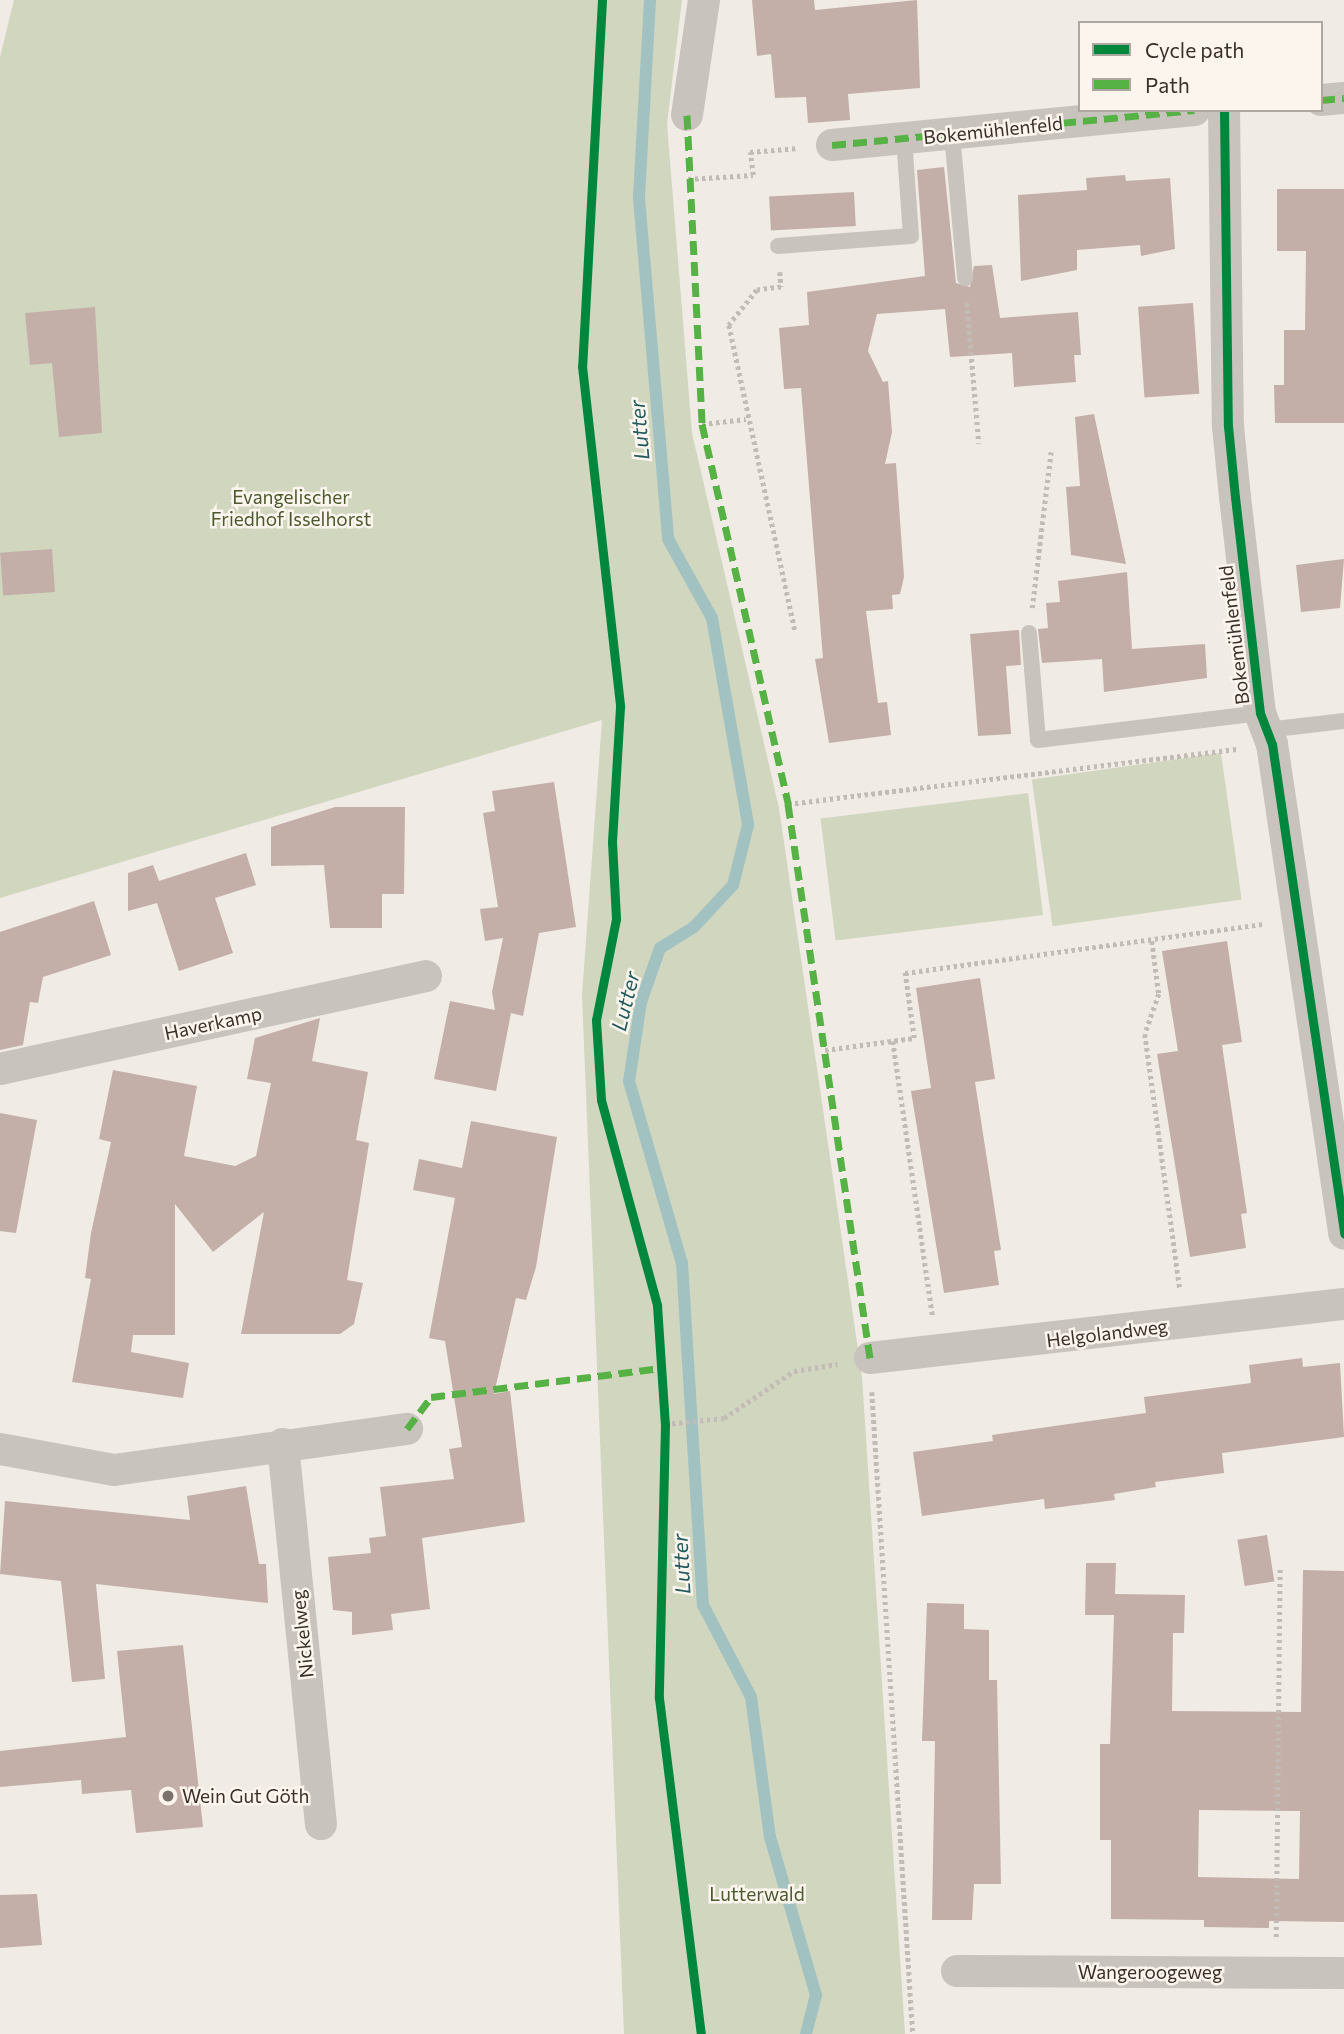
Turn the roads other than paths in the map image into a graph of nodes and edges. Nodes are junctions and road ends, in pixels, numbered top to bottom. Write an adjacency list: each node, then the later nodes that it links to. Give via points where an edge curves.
1 (704, 0): 6 (street)
2 (1344, 98): 3 (street)
3 (1323, 100)
4 (1174, 112): 7 (street, Bokemühlenfeld)
5 (1224, 112): 14 (street, Bokemühlenfeld, via 1228,426)
6 (687, 115)
7 (952, 134): 8 (street, Bokemühlenfeld); 11 (lane)
8 (904, 139): 9 (street, Bokemühlenfeld); 10 (lane, via 911,236)
9 (832, 145)
10 (778, 246)
11 (965, 278)
12 (1029, 633): 14 (lane, via 1038,740)
13 (1344, 721): 14 (lane)
14 (1267, 729): 17 (street, Bokemühlenfeld)
15 (426, 976): 16 (street, Haverkamp)
16 (0, 1069)
17 (1344, 1234)
18 (1344, 1304): 19 (street, Helgolandweg)
19 (870, 1358)
20 (407, 1429): 21 (street)
21 (283, 1444): 22 (street, via 114,1470); 23 (street, Nickelweg)
22 (0, 1448)
23 (321, 1824)
24 (957, 1971): 25 (street, Wangeroogeweg)
25 (1344, 1973)

